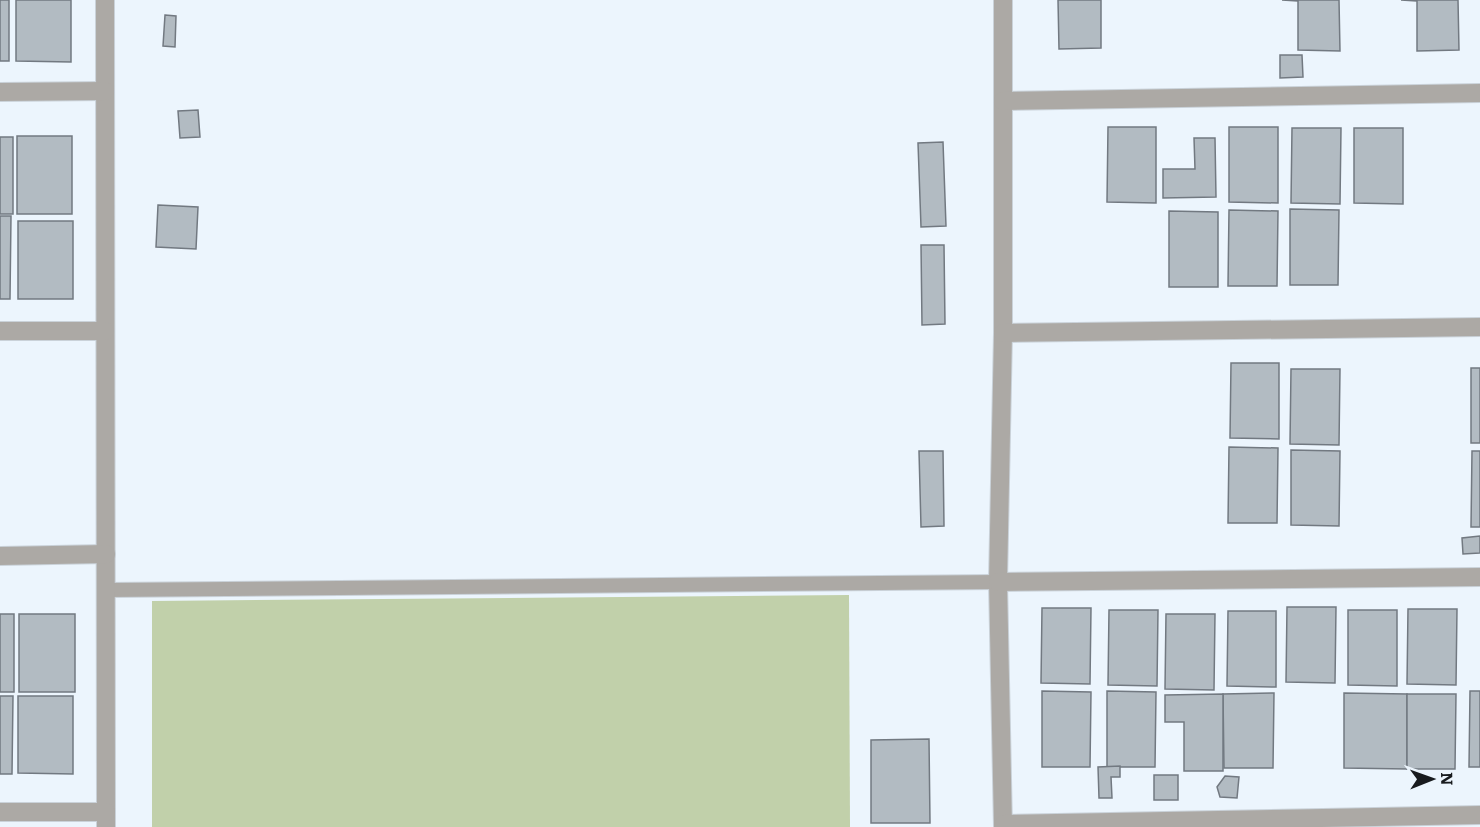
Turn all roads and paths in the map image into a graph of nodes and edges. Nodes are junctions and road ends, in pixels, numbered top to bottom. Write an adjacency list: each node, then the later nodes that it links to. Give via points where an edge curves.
1 (105, 0): 3 (street)
2 (1003, 0): 6 (street)
3 (105, 91): 4 (street); 9 (street)
4 (0, 92)
5 (1480, 93): 6 (street)
6 (1003, 101): 10 (street)
7 (1480, 327): 10 (street)
8 (0, 331): 9 (street)
9 (105, 331): 11 (street)
10 (1003, 333): 14 (street)
11 (106, 554): 12 (street); 15 (street)
12 (0, 556)
13 (1480, 577): 14 (street)
14 (998, 582): 15 (lane); 19 (street)
15 (106, 590): 18 (street)
16 (0, 812): 18 (street)
17 (1480, 816): 19 (street)
18 (106, 819)
19 (1004, 825)

